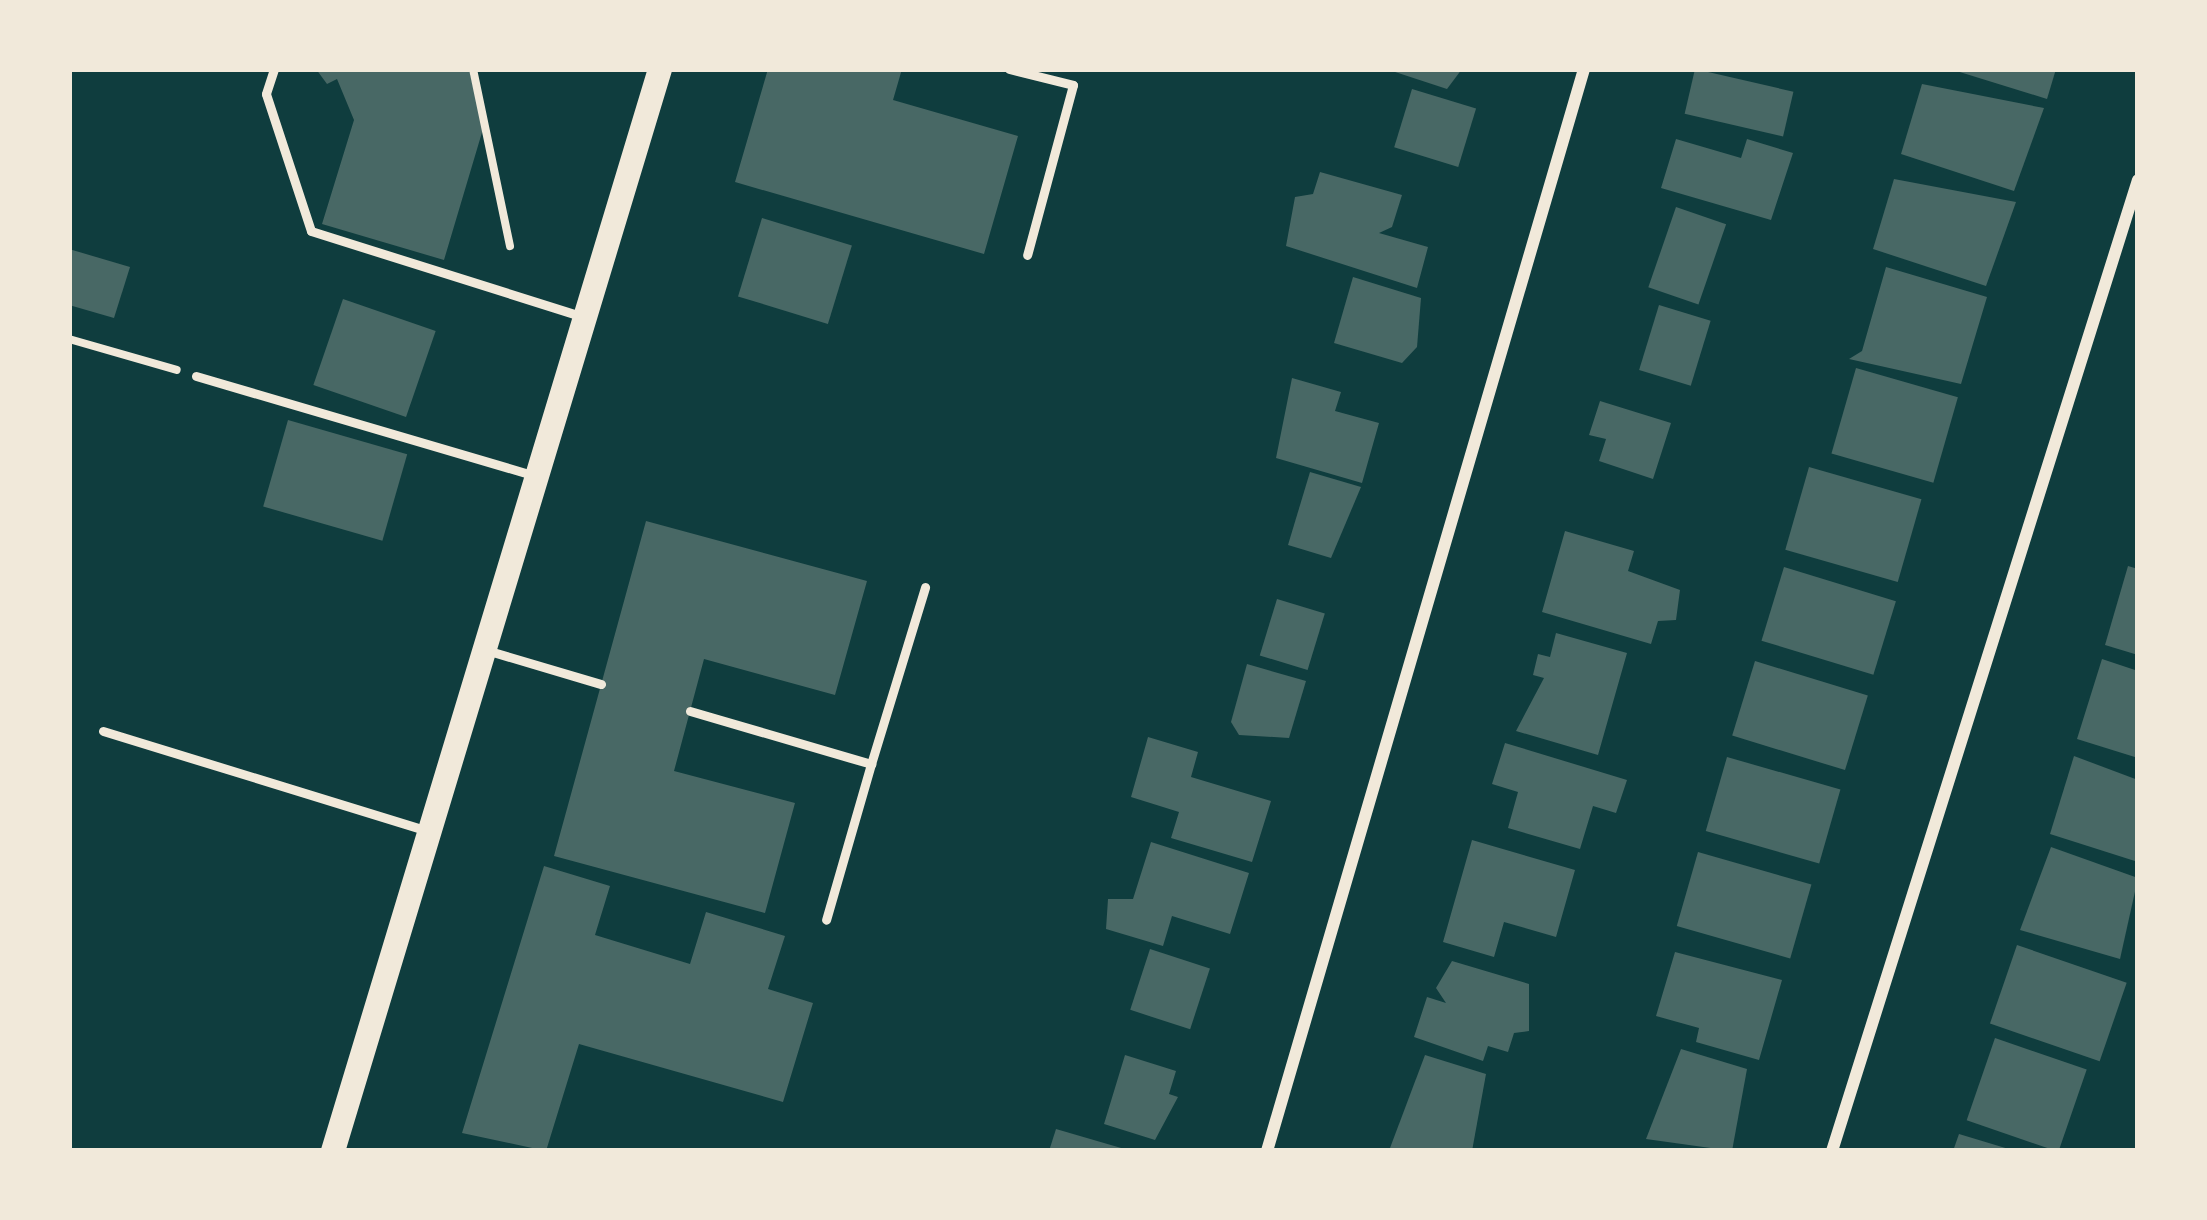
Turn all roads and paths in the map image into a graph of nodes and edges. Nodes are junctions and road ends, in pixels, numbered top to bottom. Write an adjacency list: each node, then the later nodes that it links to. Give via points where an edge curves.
1 (274, 69): 11 (lane, via 266,94 311,231)
2 (473, 69): 9 (path)
3 (660, 69): 11 (main road)
4 (1009, 69): 7 (lane)
5 (1077, 69): 7 (lane)
6 (1584, 69): 24 (street)
7 (1072, 86): 10 (lane)
8 (2138, 180): 25 (street)
9 (510, 246)
10 (1027, 255)
11 (586, 318): 14 (main road)
12 (69, 339): 13 (path)
13 (196, 376): 14 (lane)
14 (538, 477): 16 (main road)
15 (926, 587): 20 (lane)
16 (486, 650): 17 (lane); 21 (main road)
17 (601, 684)
18 (690, 711): 20 (lane)
19 (103, 731): 21 (lane)
20 (872, 764): 22 (lane)
21 (430, 831): 23 (main road)
22 (826, 920)
23 (333, 1151)
24 (1267, 1151)
25 (1832, 1151)

